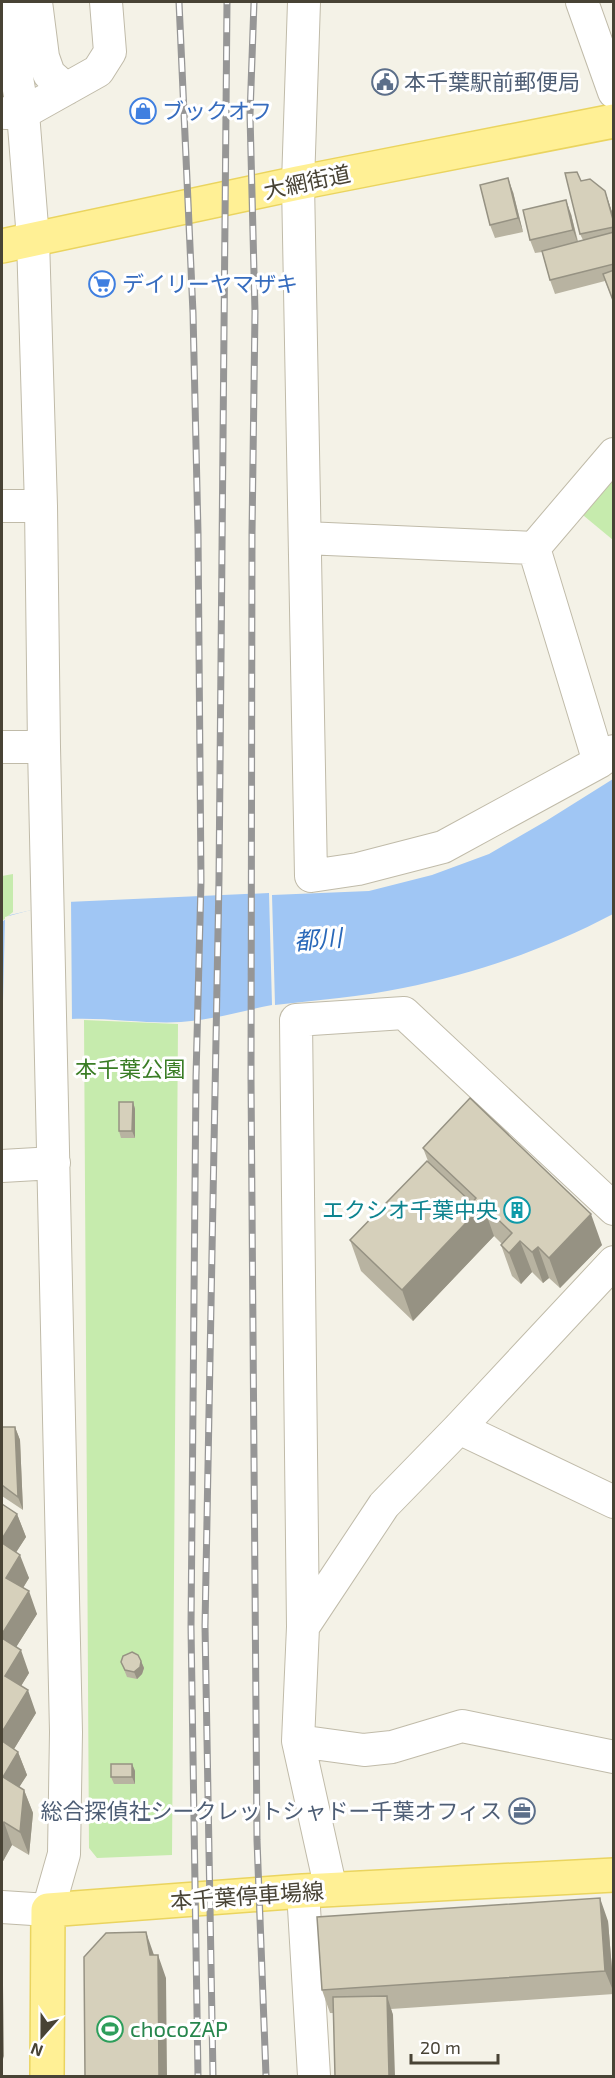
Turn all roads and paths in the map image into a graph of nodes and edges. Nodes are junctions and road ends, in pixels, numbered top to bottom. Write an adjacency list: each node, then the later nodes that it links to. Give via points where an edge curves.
1 (4, 2): 8 (street)
2 (36, 2): 6 (street, via 46,66)
3 (106, 2): 6 (street, via 110,52 98,70)
4 (304, 2): 10 (street)
5 (582, 2): 7 (street)
6 (66, 89): 8 (street)
7 (614, 92)
8 (12, 113): 11 (street)
9 (614, 120): 10 (main road, 大網街道)
10 (298, 183): 11 (main road, 大網街道); 16 (street)
11 (33, 239): 12 (main road, 大網街道); 15 (street)
12 (2, 246)
13 (614, 454): 17 (street)
14 (2, 506): 15 (street)
15 (41, 506): 19 (street)
16 (305, 538): 17 (street); 20 (street, via 311,876 443,847)
17 (534, 548): 20 (street)
18 (2, 747): 19 (street)
19 (44, 747): 21 (street)
20 (607, 756)
21 (54, 1164): 22 (street); 33 (street, via 66,1732 64,1854)
22 (2, 1166)
23 (614, 1209): 27 (street, via 404,1012 296,1020)
24 (614, 1262): 25 (street)
25 (459, 1428): 26 (street); 27 (street, via 384,1505)
26 (614, 1502)
27 (303, 1627): 28 (street)
28 (298, 1741): 29 (street, via 364,1750 392,1747 462,1726); 31 (street)
29 (614, 1757)
30 (611, 1869): 31 (main road, 本千葉停車場線)
31 (317, 1890): 33 (main road, 本千葉停車場線); 35 (street)
32 (2, 1907): 33 (street)
33 (48, 1910): 34 (main road)
34 (47, 2076)
35 (314, 2076)

